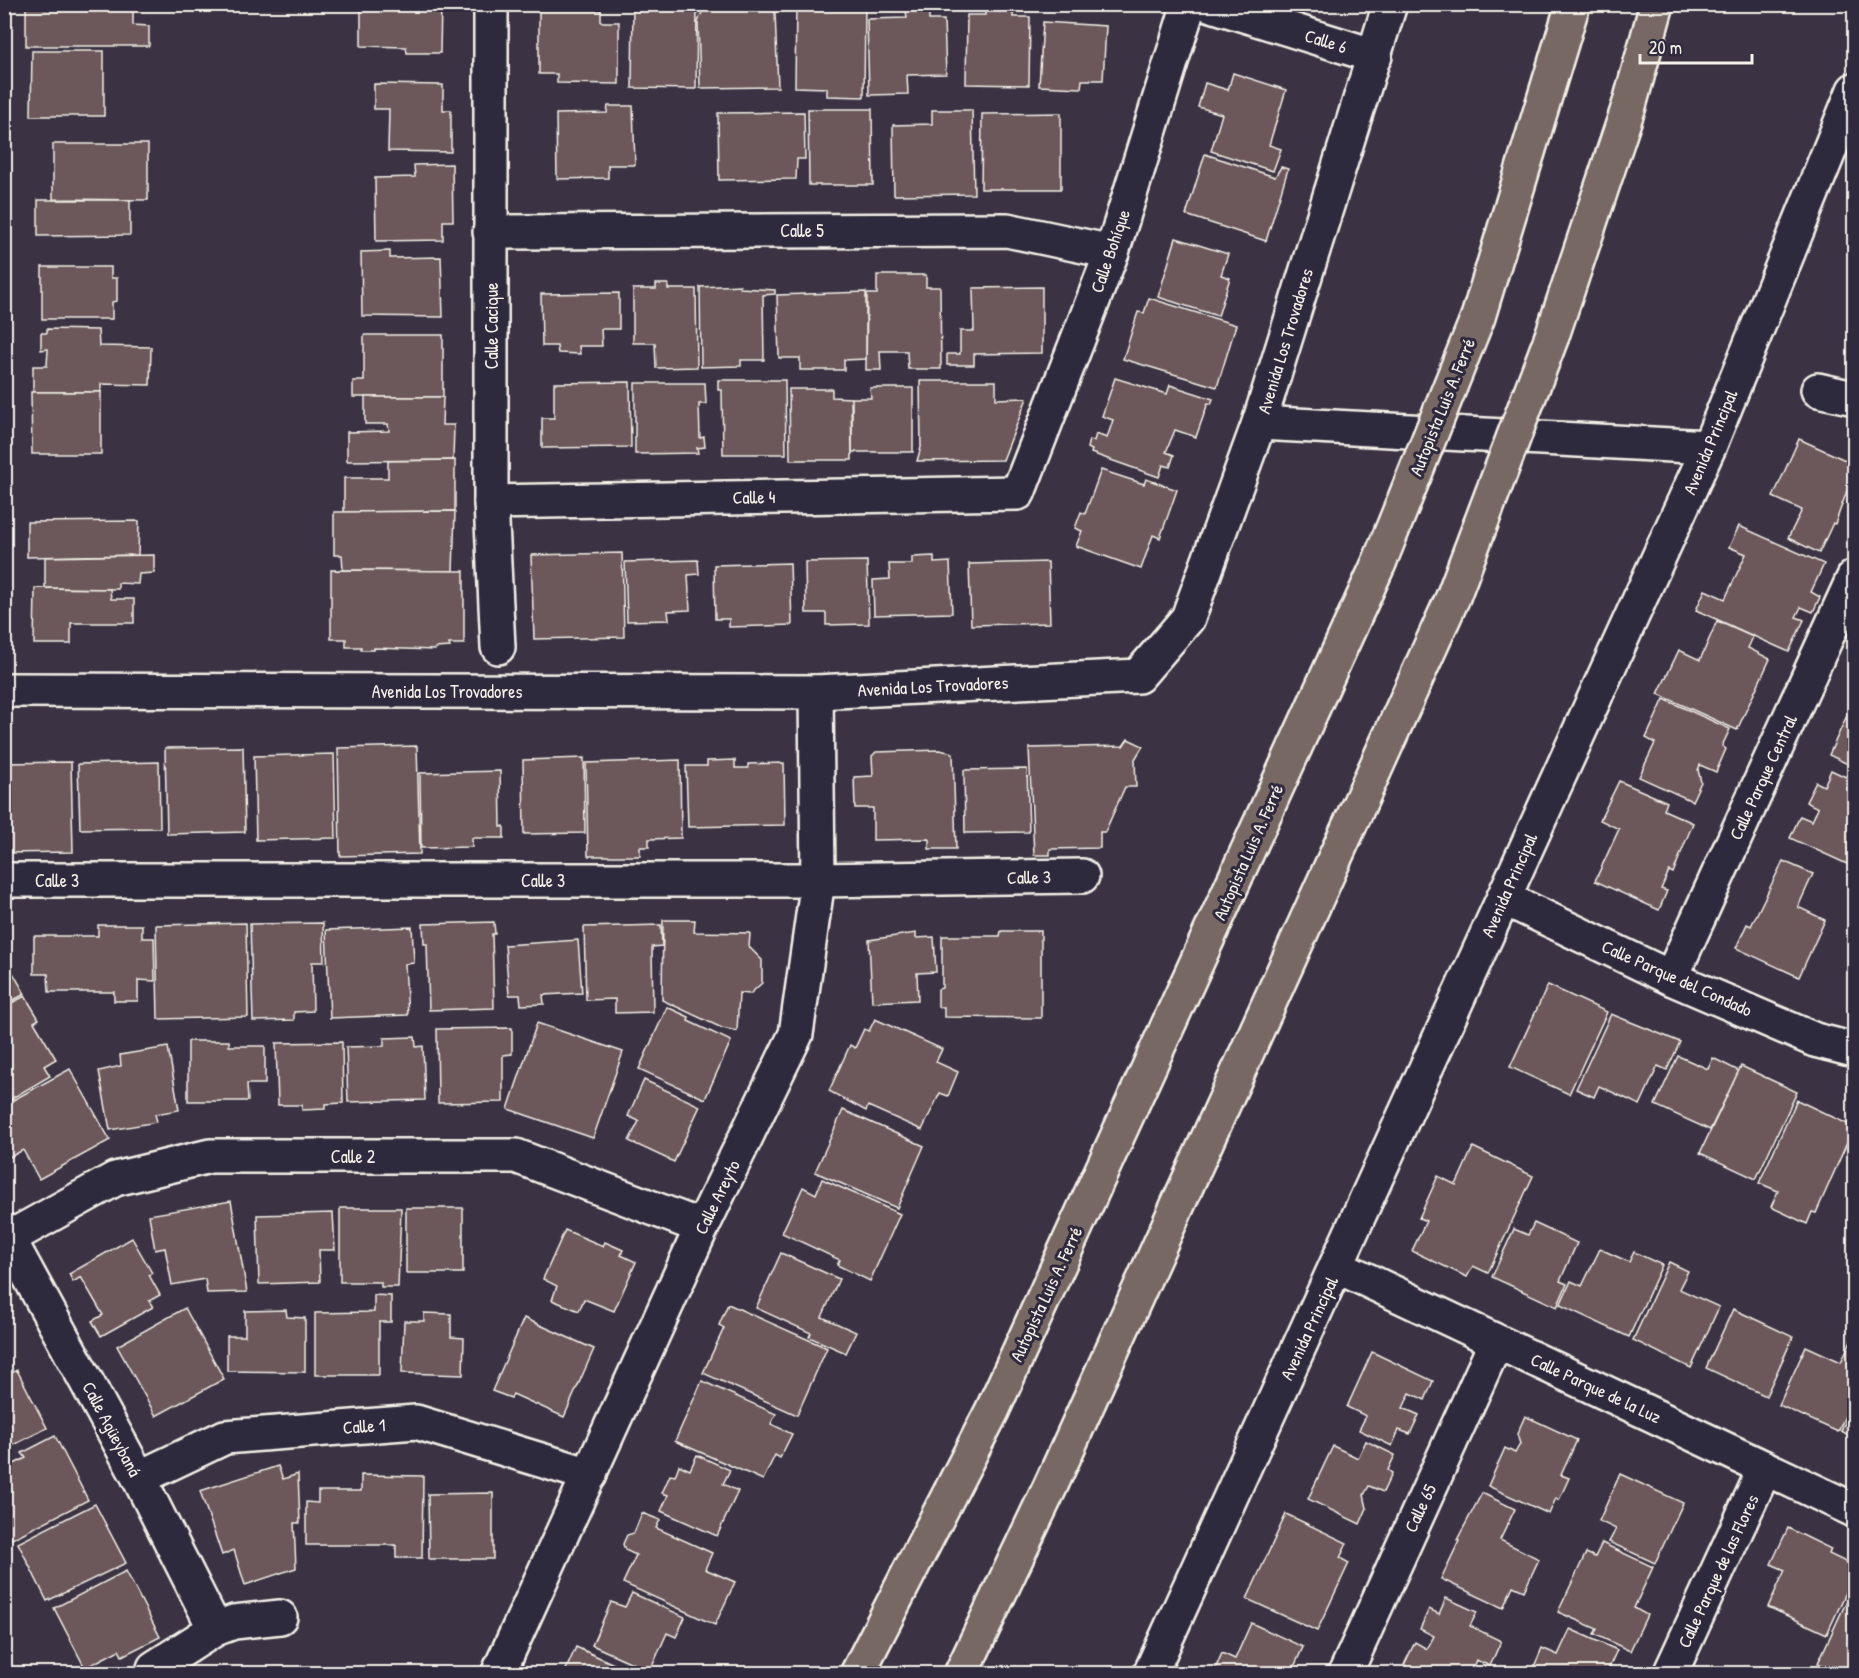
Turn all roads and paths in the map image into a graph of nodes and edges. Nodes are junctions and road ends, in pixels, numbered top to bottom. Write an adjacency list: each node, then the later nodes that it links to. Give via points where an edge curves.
1 (490, 4): 9 (street, Calle Cacique)
2 (1189, 4): 10 (street, Calle Bohíque)
3 (1209, 4): 7 (street, Calle 6)
4 (1390, 4): 7 (street, Avenida Los Trovadores)
5 (1573, 4): 39 (highway, Autopista Luis A. Ferré, bridge, via 1478,316 1379,563 992,1411)
6 (1657, 4): 40 (highway, bridge, via 1629,106 1552,336 1453,597 1051,1485)
7 (1375, 56): 13 (street, Avenida Los Trovadores)
8 (1854, 90): 14 (street, Avenida Principal)
9 (490, 232): 10 (street, Calle 5, via 1007,230); 16 (street, Calle Cacique)
10 (1112, 252): 15 (street, Calle Bohíque)
11 (1818, 390): 12 (street)
12 (1854, 398)
13 (1259, 423): 14 (street); 20 (street, Avenida Los Trovadores, via 1188,618 1138,676)
14 (1709, 447): 24 (street, Avenida Principal)
15 (1018, 493): 16 (street, Calle 4)
16 (491, 502): 18 (street, Calle Cacique)
17 (1854, 577): 25 (street, Calle Parque Central)
18 (498, 647)
19 (4, 690): 20 (street, Avenida Los Trovadores)
20 (816, 692): 23 (street, Calle Areyto)
21 (1082, 876): 23 (street, Calle 3)
22 (4, 880): 23 (street, Calle 3)
23 (818, 880): 27 (street, Calle Areyto, via 796,1034)
24 (1504, 897): 25 (street, Calle Parque del Condado); 29 (street, Avenida Principal)
25 (1671, 978): 26 (street, Calle Parque del Condado, via 1815,1040)
26 (1854, 1050)
27 (702, 1227): 28 (street, Calle 2, via 516,1156 210,1156 115,1179); 32 (street, Calle Areyto)
28 (7, 1234): 33 (street, Calle Agüeybaná)
29 (1337, 1266): 30 (street, Calle Parque de la Luz); 41 (street, Avenida Principal)
30 (1496, 1342): 31 (street, Calle Parque de la Luz); 42 (street, Calle 65)
31 (1765, 1468): 34 (street, Calle Parque de la Luz); 43 (street, Calle Parque de las Flores)
32 (590, 1475): 33 (street, Calle 1, via 416,1422 225,1437); 38 (street, Calle Areyto)
33 (139, 1478): 36 (street, Calle Agüeybaná)
34 (1854, 1510)
35 (280, 1617): 36 (street, via 234,1622)
36 (215, 1629): 37 (street)
37 (154, 1668)
38 (498, 1674)
39 (857, 1674)
40 (961, 1674)
41 (1150, 1674)
42 (1345, 1674)
43 (1670, 1674)

